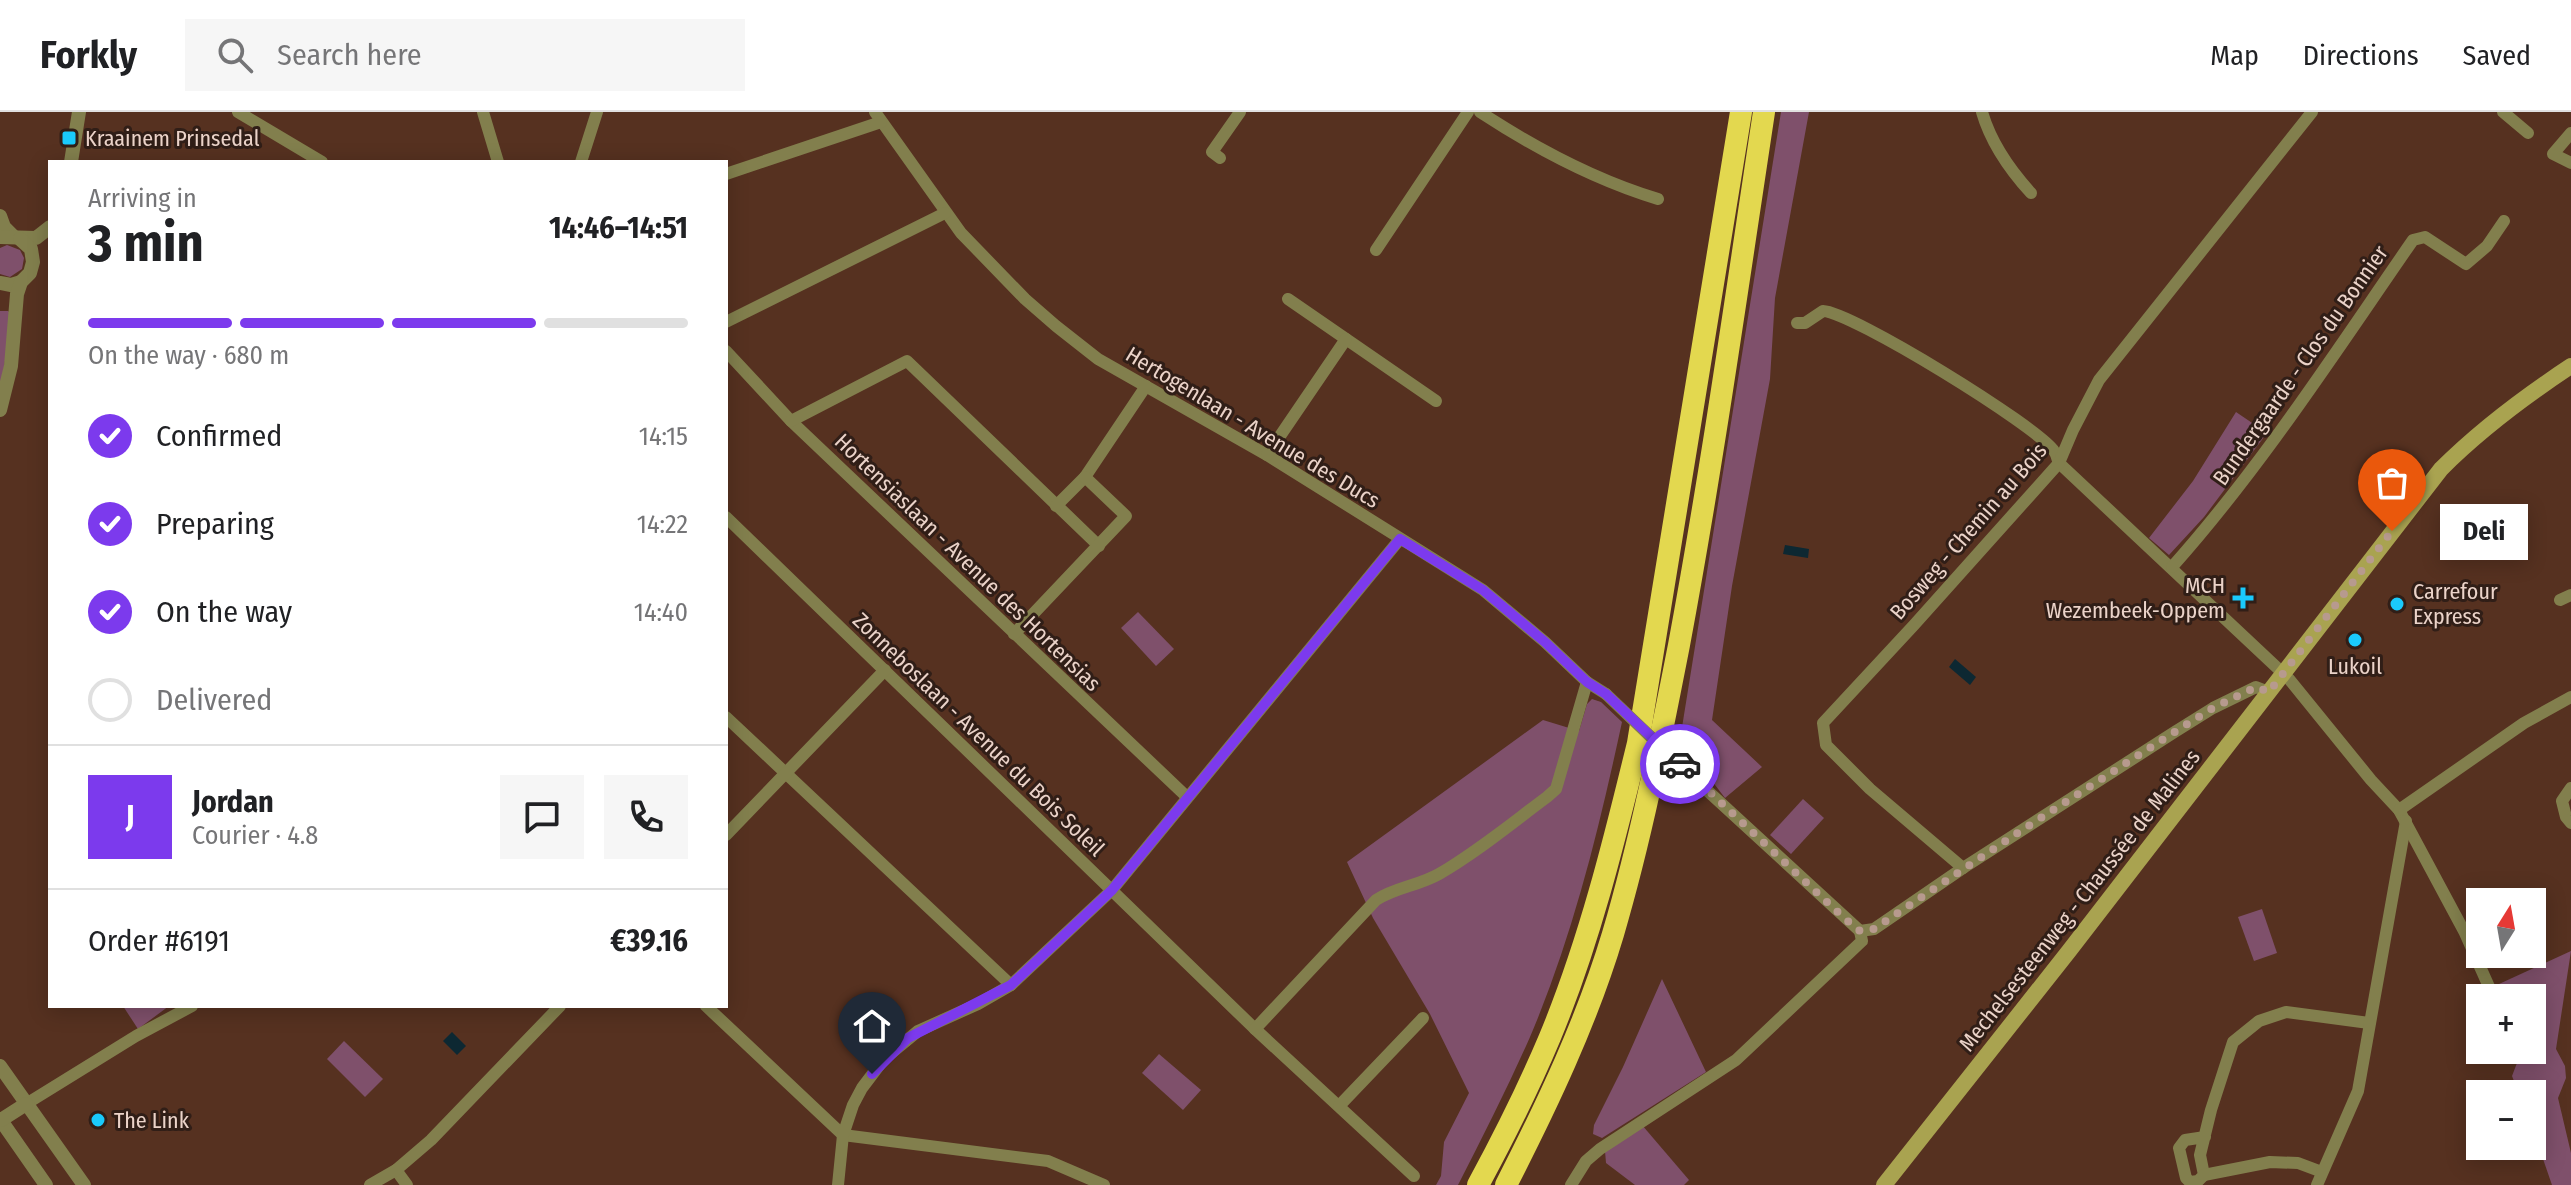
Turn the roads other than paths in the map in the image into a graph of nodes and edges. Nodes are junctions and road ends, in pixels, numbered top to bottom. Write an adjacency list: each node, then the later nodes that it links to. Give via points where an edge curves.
1 (79, 112): 17 (street)
2 (238, 112): 18 (street)
3 (483, 112): 19 (street)
4 (597, 112): 20 (street)
5 (1240, 112): 16 (street, via 1212,152)
6 (1468, 112): 31 (street)
7 (1480, 112): 24 (street, via 1551,154 1621,188)
8 (1741, 112): 93 (highway, via 1638,743 1613,844 1550,1037)
9 (1764, 112): 94 (highway, via 1697,547 1643,825 1612,937 1578,1030)
10 (1982, 112): 23 (street, via 2000,152)
11 (2312, 112): 46 (street, Bosweg - Chemin au Bois, via 2107,370)
12 (2503, 112): 14 (street)
13 (878, 117): 22 (street); 25 (street, Hertogenlaan - Avenue des Ducs)
14 (2528, 133)
15 (2571, 133): 21 (street, via 2553,154)
16 (1220, 158)
17 (71, 160)
18 (319, 160)
19 (497, 160)
20 (582, 160)
21 (2571, 163)
22 (728, 173)
23 (2031, 193)
24 (1658, 199)
25 (945, 213): 36 (street); 41 (street, Hertogenlaan - Avenue des Ducs, via 1056,326 1098,359)
26 (0, 216): 29 (street)
27 (2504, 221): 52 (street, Bundergaarde - Clos du Bonnier, via 2466,264 2425,237 2413,240 2276,436)
28 (48, 229): 29 (street, via 36,238)
29 (11, 237): 32 (street)
30 (48, 237): 32 (street)
31 (1376, 250)
32 (33, 256): 33 (street, via 32,268)
33 (21, 282): 34 (street); 43 (street)
34 (0, 283)
35 (1288, 299): 38 (street)
36 (728, 321)
37 (1797, 323): 46 (street, via 1828,311 1907,350 2013,419 2054,451)
38 (1346, 339): 42 (street); 45 (street)
39 (728, 353): 44 (street, Hortensiaslaan - Avenue des Hortensias)
40 (2571, 366): 55 (main road, Mechelsesteenweg - Chaussée de Malines, via 2510,407 2441,469)
41 (1146, 386): 45 (street, Hertogenlaan - Avenue des Ducs); 47 (street)
42 (1436, 401)
43 (0, 410)
44 (791, 421): 48 (street, via 907,361); 53 (street, Hortensiaslaan - Avenue des Hortensias)
45 (1267, 455): 50 (street, Hertogenlaan - Avenue des Ducs)
46 (2059, 463): 52 (street); 66 (street, Bosweg - Chemin au Bois, via 1823,723 1826,745)
47 (1085, 477): 48 (street); 51 (street, via 1126,516)
48 (1056, 506): 51 (street)
49 (728, 519): 54 (street, Zonneboslaan - Avenue du Bois Soleil)
50 (1400, 539): 56 (street, Hertogenlaan - Avenue des Ducs, via 1483,590); 62 (street)
51 (1099, 546): 53 (street)
52 (2172, 567): 55 (street)
53 (1014, 634): 62 (street, Hortensiaslaan - Avenue des Hortensias)
54 (885, 670): 60 (street); 67 (street, Zonneboslaan - Avenue du Bois Soleil)
55 (2283, 673): 57 (main road, Mechelsesteenweg - Chaussée de Malines); 63 (street)
56 (1587, 682): 68 (street, Hertogenlaan - Avenue des Ducs, bridge); 76 (street, via 1556,789 1443,872 1387,893)
57 (2269, 692): 66 (street, via 2256,687 2213,708); 96 (main road, Mechelsesteenweg - Chaussée de Malines)
58 (2571, 697): 63 (street, via 2524,723)
59 (728, 719): 60 (street)
60 (786, 773): 65 (street); 70 (street)
61 (2571, 788): 64 (street, via 2562,801)
62 (1187, 797): 67 (street)
63 (2403, 815): 69 (street); 75 (street)
64 (2571, 823)
65 (728, 833)
66 (1963, 868): 68 (street, via 1874,929)
67 (1112, 890): 70 (street); 76 (street, Zonneboslaan - Avenue du Bois Soleil)
68 (1860, 931): 95 (street, via 1862,941 1736,1060 1600,1149)
69 (2488, 984)
70 (1011, 985): 81 (street, via 895,1048 862,1088)
71 (188, 1008): 78 (street)
72 (558, 1008): 83 (street)
73 (708, 1008): 81 (street)
74 (1423, 1018): 79 (street)
75 (2369, 1023): 82 (street, via 2286,1012 2259,1021 2233,1042); 84 (street, via 2357,1096)
76 (1255, 1029): 79 (street, Zonneboslaan - Avenue du Bois Soleil)
77 (0, 1066): 78 (street)
78 (26, 1104): 80 (street); 88 (street)
79 (1339, 1106): 86 (street, Zonneboslaan - Avenue du Bois Soleil)
80 (0, 1120): 87 (street)
81 (843, 1135): 91 (street); 92 (street, via 1048,1161)
82 (2205, 1137): 85 (street, via 2200,1155); 85 (street, via 2185,1140 2179,1148 2186,1178 2194,1182)
83 (396, 1170): 89 (street); 90 (street)
84 (2322, 1172): 85 (street, via 2298,1163 2270,1162); 97 (street)
85 (2204, 1175)
86 (1414, 1176)
87 (46, 1185)
88 (84, 1185)
89 (370, 1185)
90 (407, 1185)
91 (838, 1185)
92 (1104, 1185)
93 (1478, 1185)
94 (1506, 1185)
95 (1571, 1185)
96 (1884, 1185)
97 (2317, 1185)

